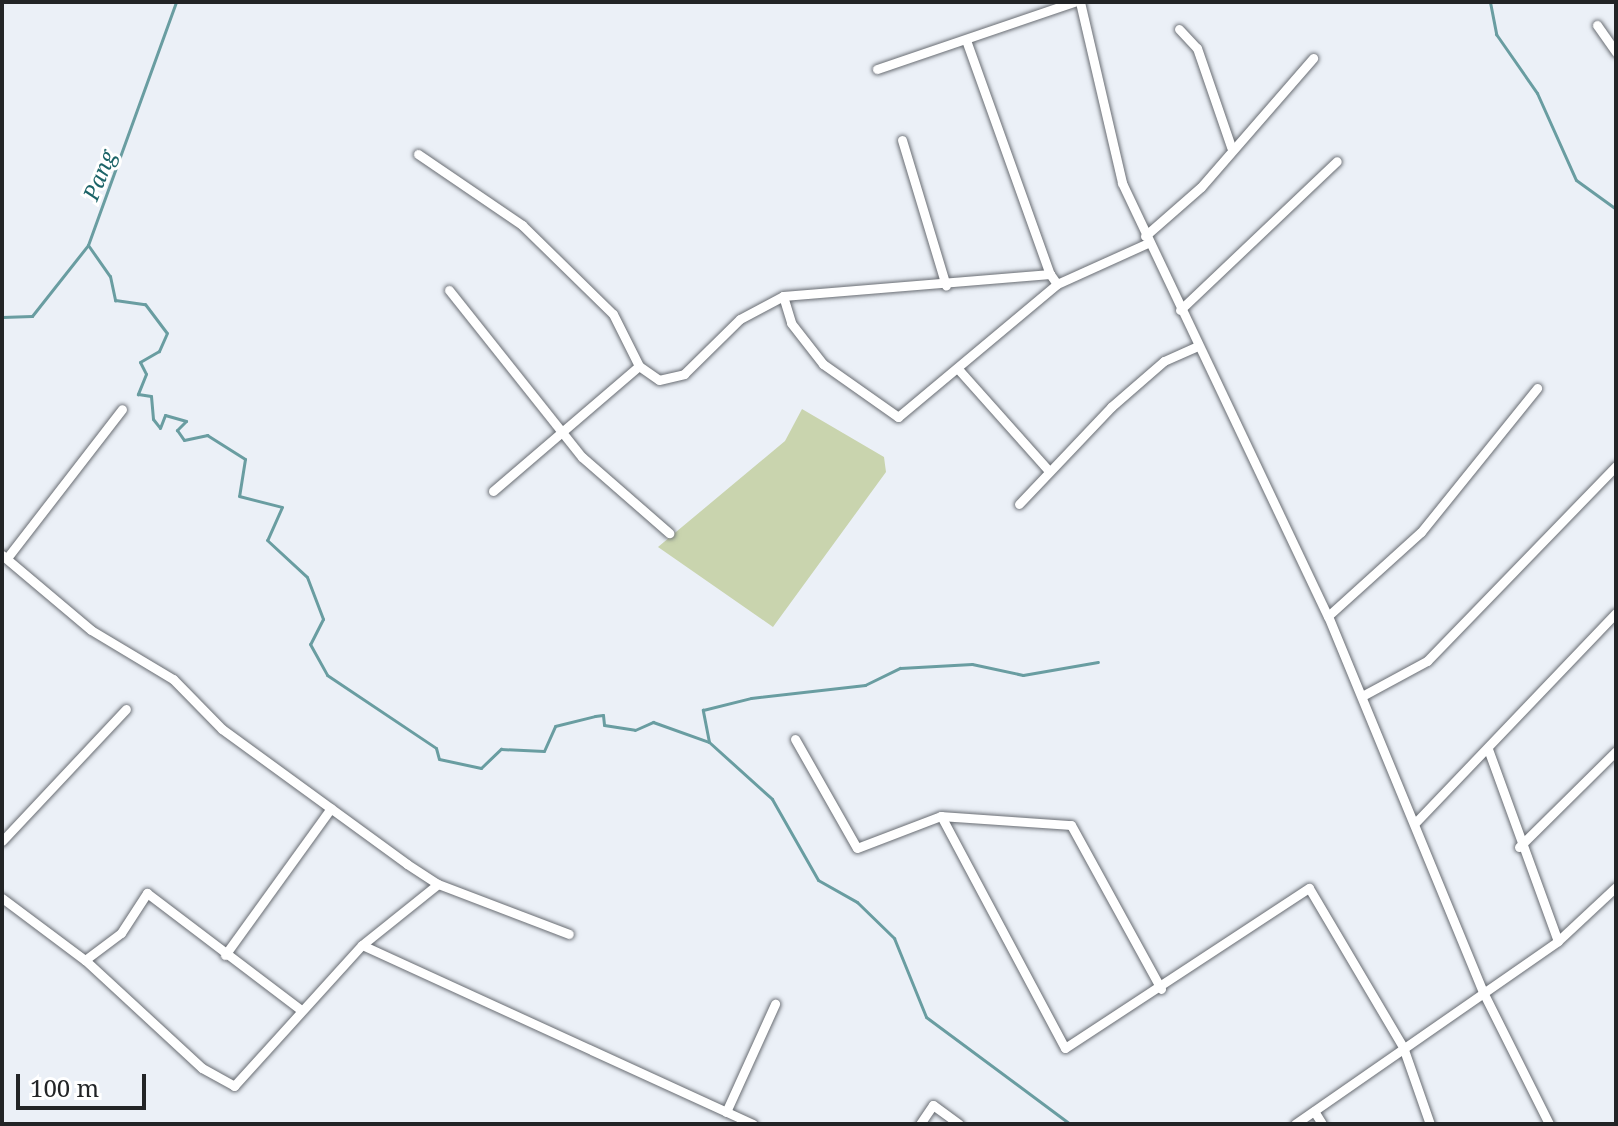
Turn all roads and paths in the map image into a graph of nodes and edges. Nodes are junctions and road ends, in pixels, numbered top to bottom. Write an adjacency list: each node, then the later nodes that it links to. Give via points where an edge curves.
1 (1074, 2): 5 (street)
2 (1080, 2): 13 (street, via 1122,183)
3 (1597, 25): 6 (street)
4 (1179, 29): 10 (street, via 1197,48)
5 (966, 40): 8 (street); 14 (street)
6 (1616, 52)
7 (1313, 58): 10 (street)
8 (877, 69)
9 (902, 140): 16 (street)
10 (1231, 147): 13 (street, via 1201,187)
11 (418, 154): 21 (street, via 468,184 497,215 522,225 613,314)
12 (1337, 161): 19 (street)
13 (1146, 239): 15 (street); 19 (street)
14 (1050, 274): 15 (street); 16 (street)
15 (1057, 284): 22 (street)
16 (946, 286): 18 (street)
17 (449, 290): 25 (street)
18 (783, 296): 21 (street, via 740,319 670,382); 22 (street, via 791,323 823,364 898,417)
19 (1180, 310): 20 (street)
20 (1197, 346): 27 (street, via 1164,361); 33 (street)
21 (639, 366): 25 (street)
22 (959, 370): 27 (street)
23 (1537, 388): 33 (street, via 1403,551)
24 (122, 409): 31 (street)
25 (563, 432): 28 (street); 30 (street)
26 (1616, 466): 34 (street, via 1427,661)
27 (1049, 471): 29 (street)
28 (493, 491)
29 (1019, 504)
30 (669, 533)
31 (4, 556): 39 (street, via 122,653 173,679 222,729)
32 (1616, 613): 37 (street)
33 (1328, 616): 34 (street)
34 (1364, 695): 41 (street)
35 (126, 709): 42 (street)
36 (795, 739): 40 (street, via 857,848)
37 (1488, 749): 41 (street); 43 (street)
38 (1616, 751): 43 (street)
39 (331, 808): 44 (street); 50 (street)
40 (941, 816): 52 (street, via 1071,825); 52 (street, via 1065,1048)
41 (1416, 822): 53 (street)
42 (2, 841)
43 (1519, 847): 48 (street)
44 (438, 884): 47 (street); 49 (street)
45 (1616, 887): 48 (street)
46 (2, 898): 51 (street)
47 (569, 934)
48 (1558, 941): 53 (street)
49 (362, 945): 55 (street); 58 (street)
50 (225, 955): 51 (street, via 147,893 121,933); 55 (street)
51 (85, 960): 55 (street, via 121,1001 234,1086)
52 (1161, 989): 56 (street, via 1309,888)
53 (1483, 992): 56 (street); 65 (street)
54 (775, 1004): 58 (street)
55 (300, 1009)
56 (1403, 1047): 57 (street); 64 (street)
57 (1314, 1111): 62 (street); 63 (street)
58 (726, 1112): 59 (street)
59 (753, 1124)
60 (920, 1124): 61 (street, via 933,1105)
61 (959, 1124)
62 (1295, 1124)
63 (1322, 1124)
64 (1430, 1124)
65 (1549, 1124)

